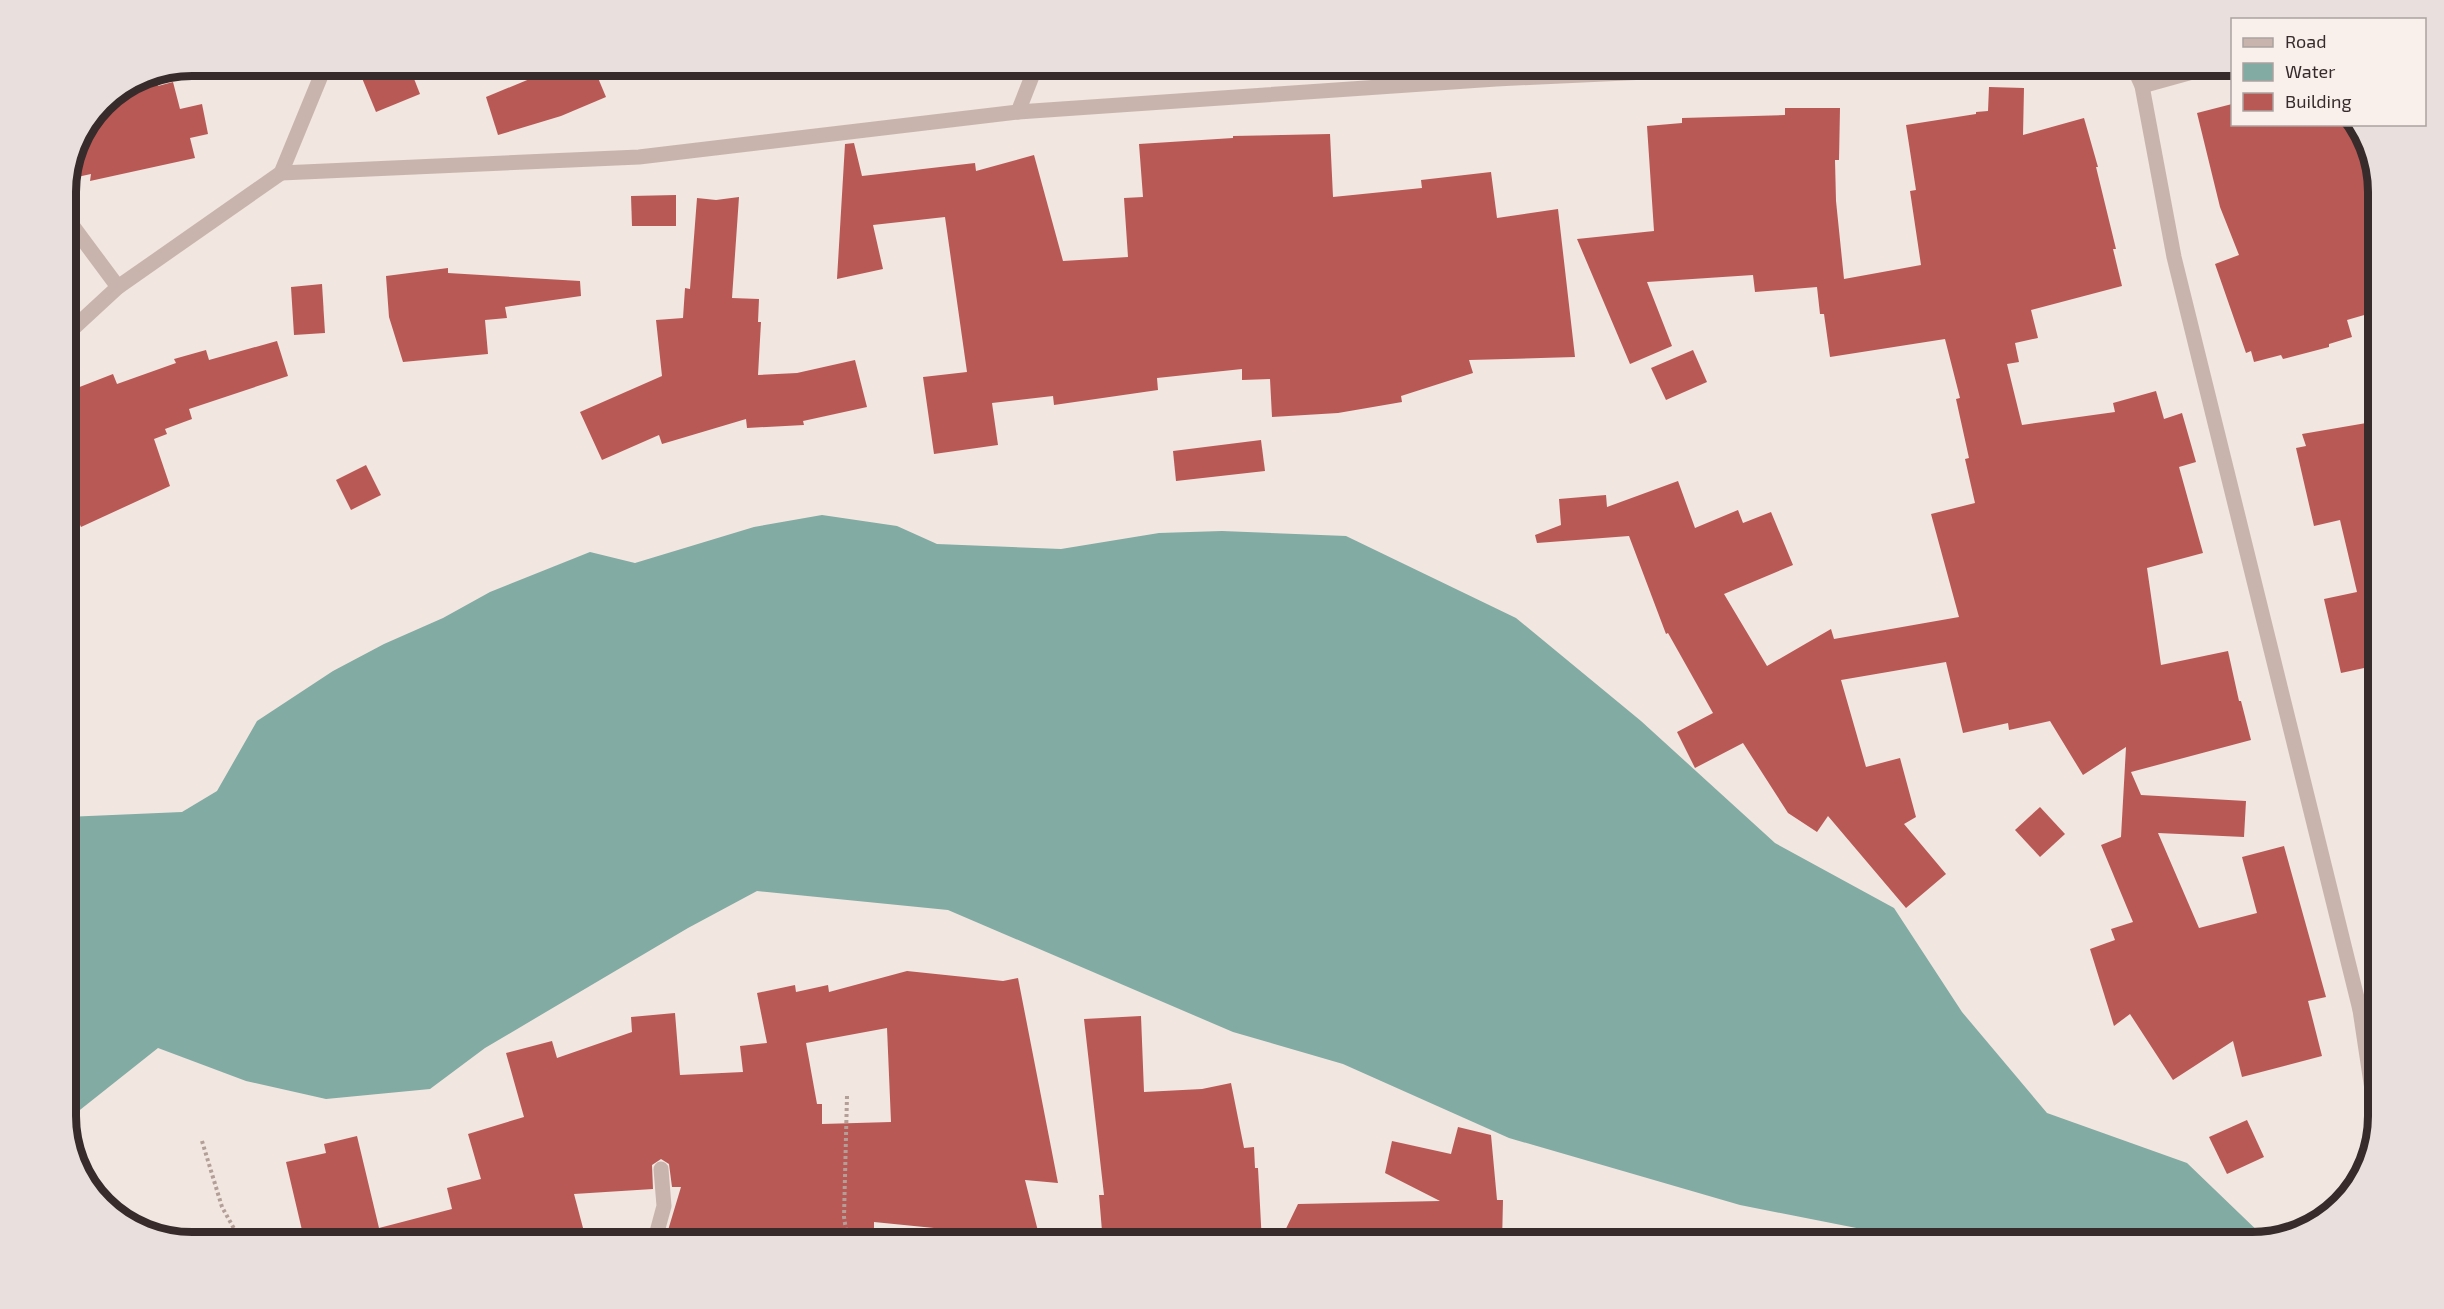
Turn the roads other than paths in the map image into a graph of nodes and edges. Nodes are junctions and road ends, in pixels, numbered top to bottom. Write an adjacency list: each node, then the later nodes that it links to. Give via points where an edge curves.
1 (321, 76): 8 (street)
2 (1032, 76): 7 (street)
3 (1560, 76): 7 (street)
4 (2138, 76): 6 (street)
5 (2178, 76): 6 (street)
6 (2142, 86): 13 (street, via 2174,257)
7 (1018, 112): 8 (street, via 639,157)
8 (282, 173): 10 (street)
9 (77, 233): 10 (street)
10 (118, 287): 11 (street)
11 (77, 325)
12 (2368, 1002): 13 (street)
13 (2360, 1010): 14 (street)
14 (2368, 1063)
15 (661, 1169): 16 (street, via 664,1206)
16 (657, 1232)

